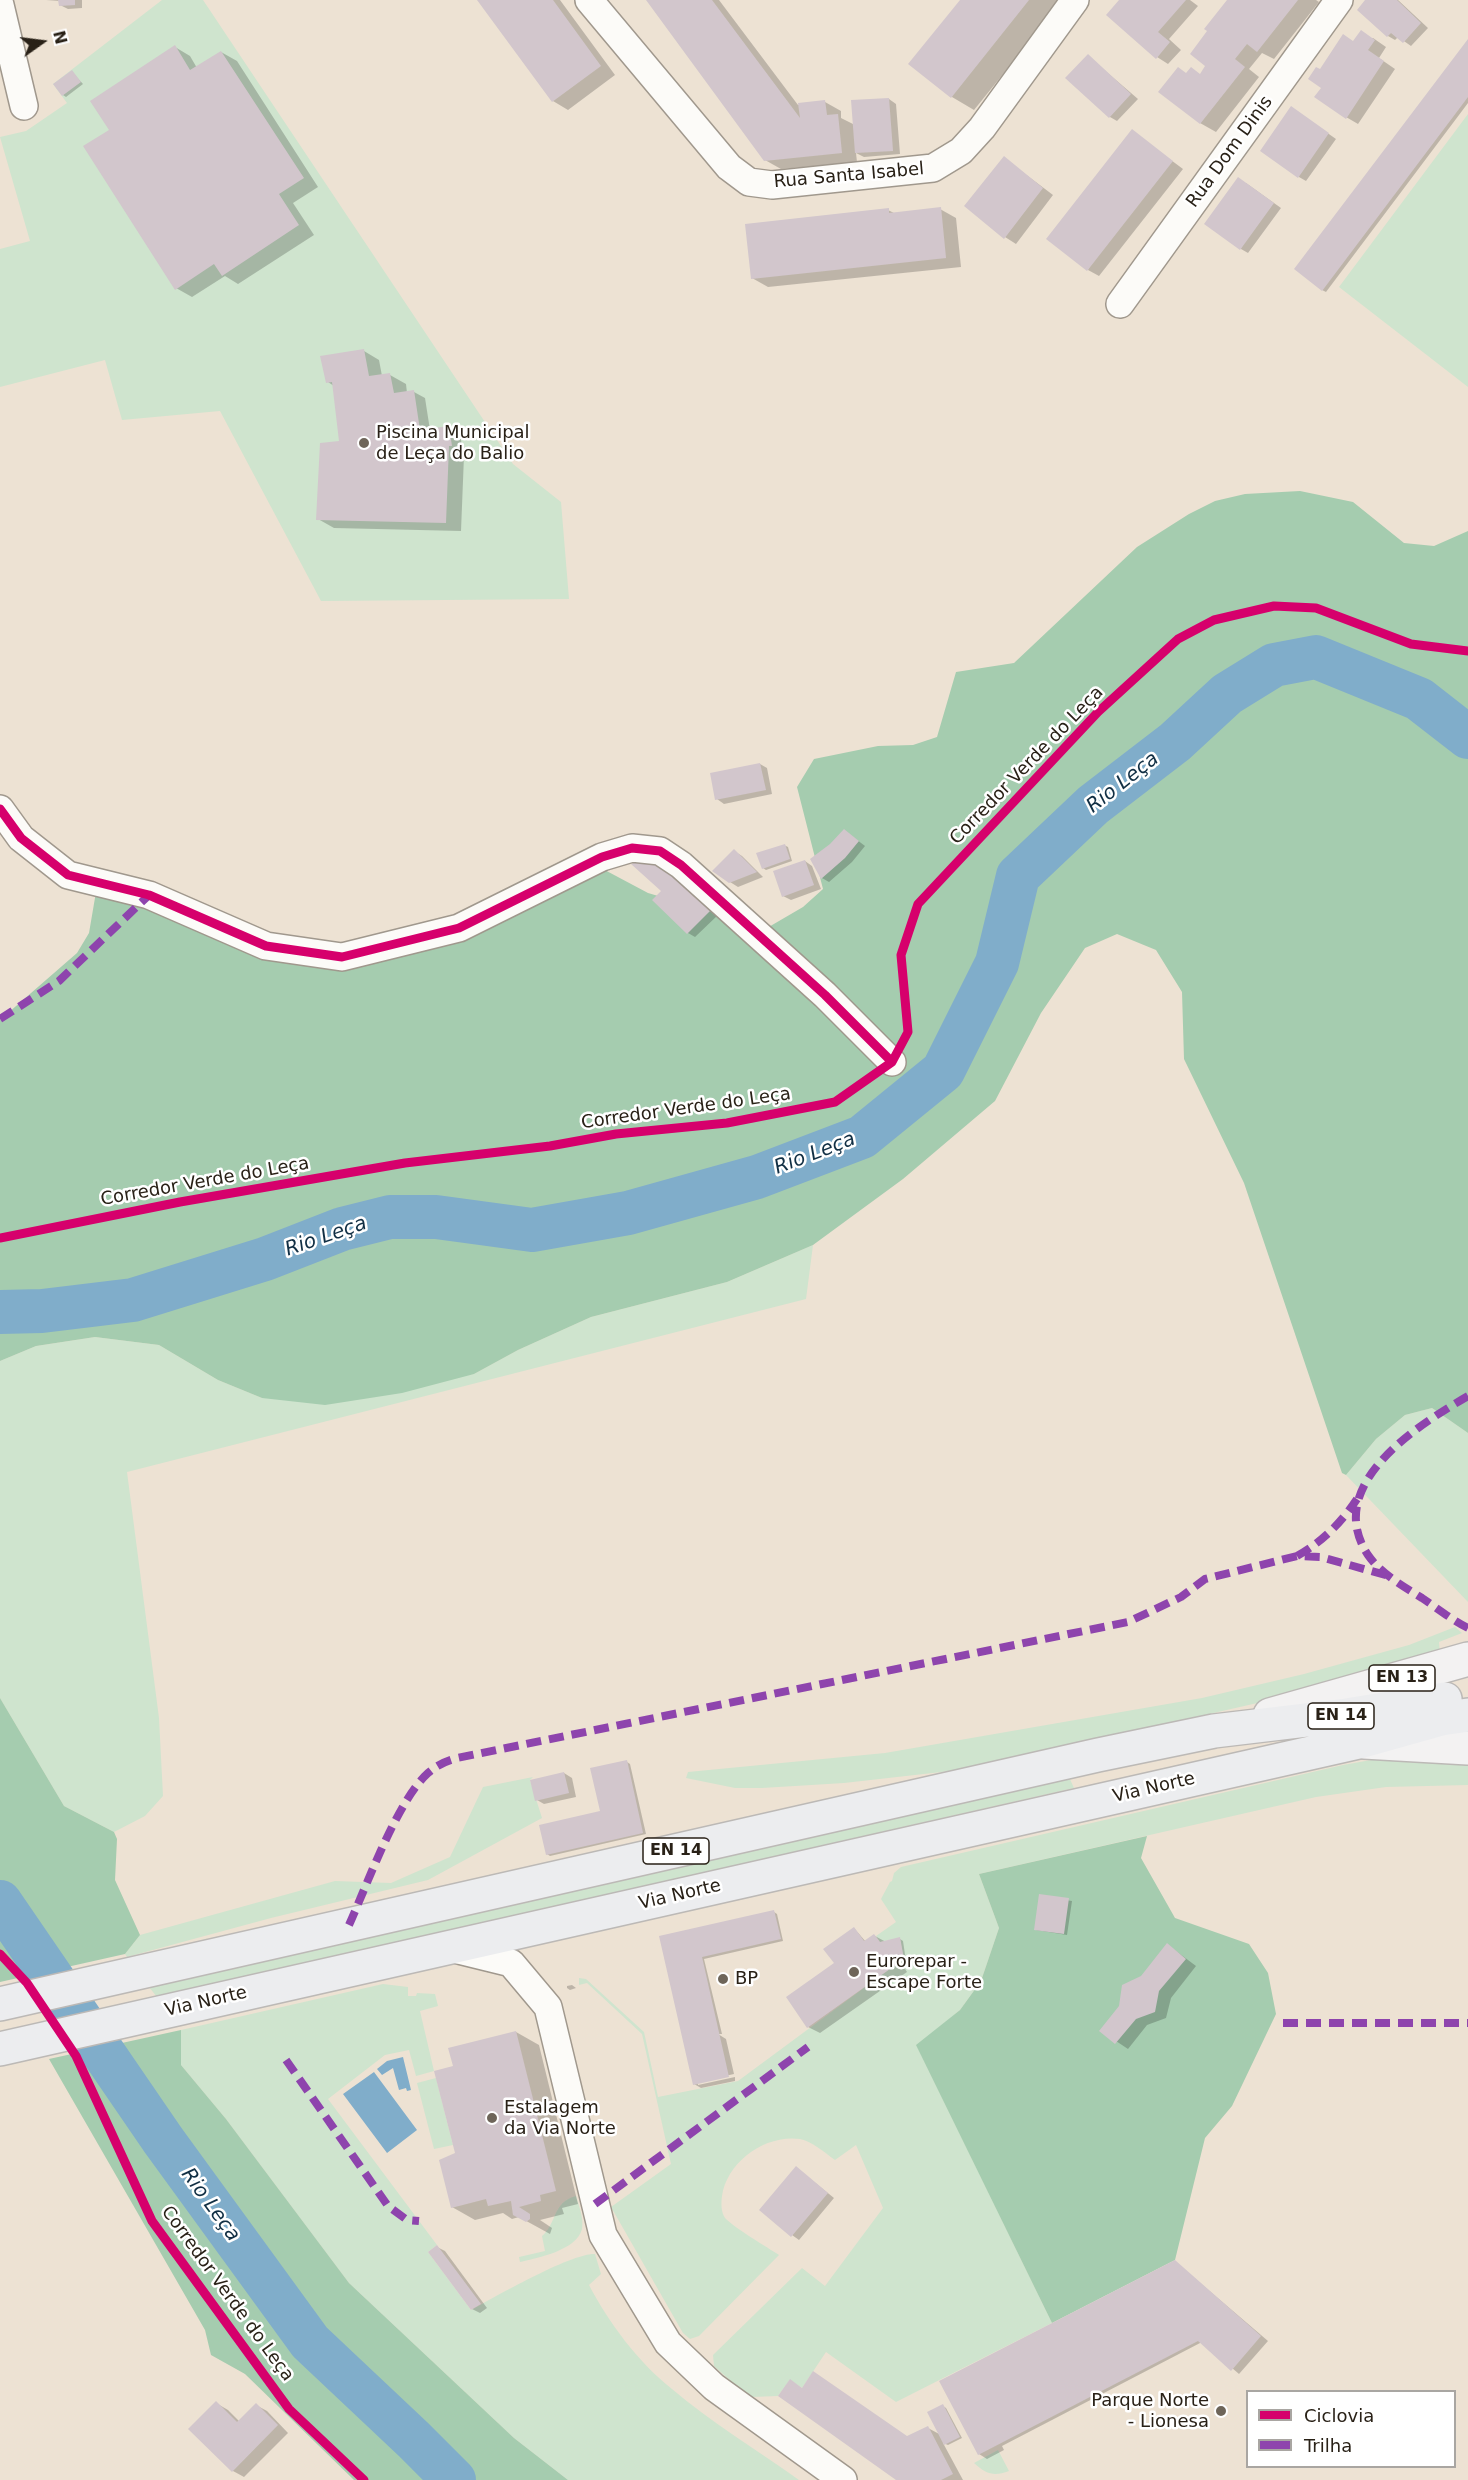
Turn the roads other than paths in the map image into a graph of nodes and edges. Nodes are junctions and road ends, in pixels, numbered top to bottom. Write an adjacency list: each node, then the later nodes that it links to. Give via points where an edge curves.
1 (589, 0): 2 (street, Rua Santa Isabel, via 729,167 749,182 772,185 933,168 961,151)
2 (1076, 0)
3 (1339, 0): 6 (street, Rua Dom Dinis)
4 (0, 5): 5 (street)
5 (24, 106)
6 (1120, 304)
7 (0, 809): 8 (street, via 21,838 68,874 149,895 266,946 342,957 459,928 602,857 632,848 660,851 681,865 825,994)
8 (892, 1062)
9 (1468, 1659): 12 (main road, EN 13)
10 (1468, 1696): 12 (highway, EN 14)
11 (1468, 1714): 13 (highway, EN 14)
12 (1214, 1731): 16 (highway, EN 14)
13 (1359, 1742): 14 (main road); 15 (highway, Via Norte / EN 14)
14 (1468, 1748)
15 (449, 1947): 17 (highway, Via Norte / EN 14); 18 (street, via 512,1963 548,2007 603,2235 668,2343 714,2387)
16 (3, 2004)
17 (0, 2049)
18 (843, 2480)

